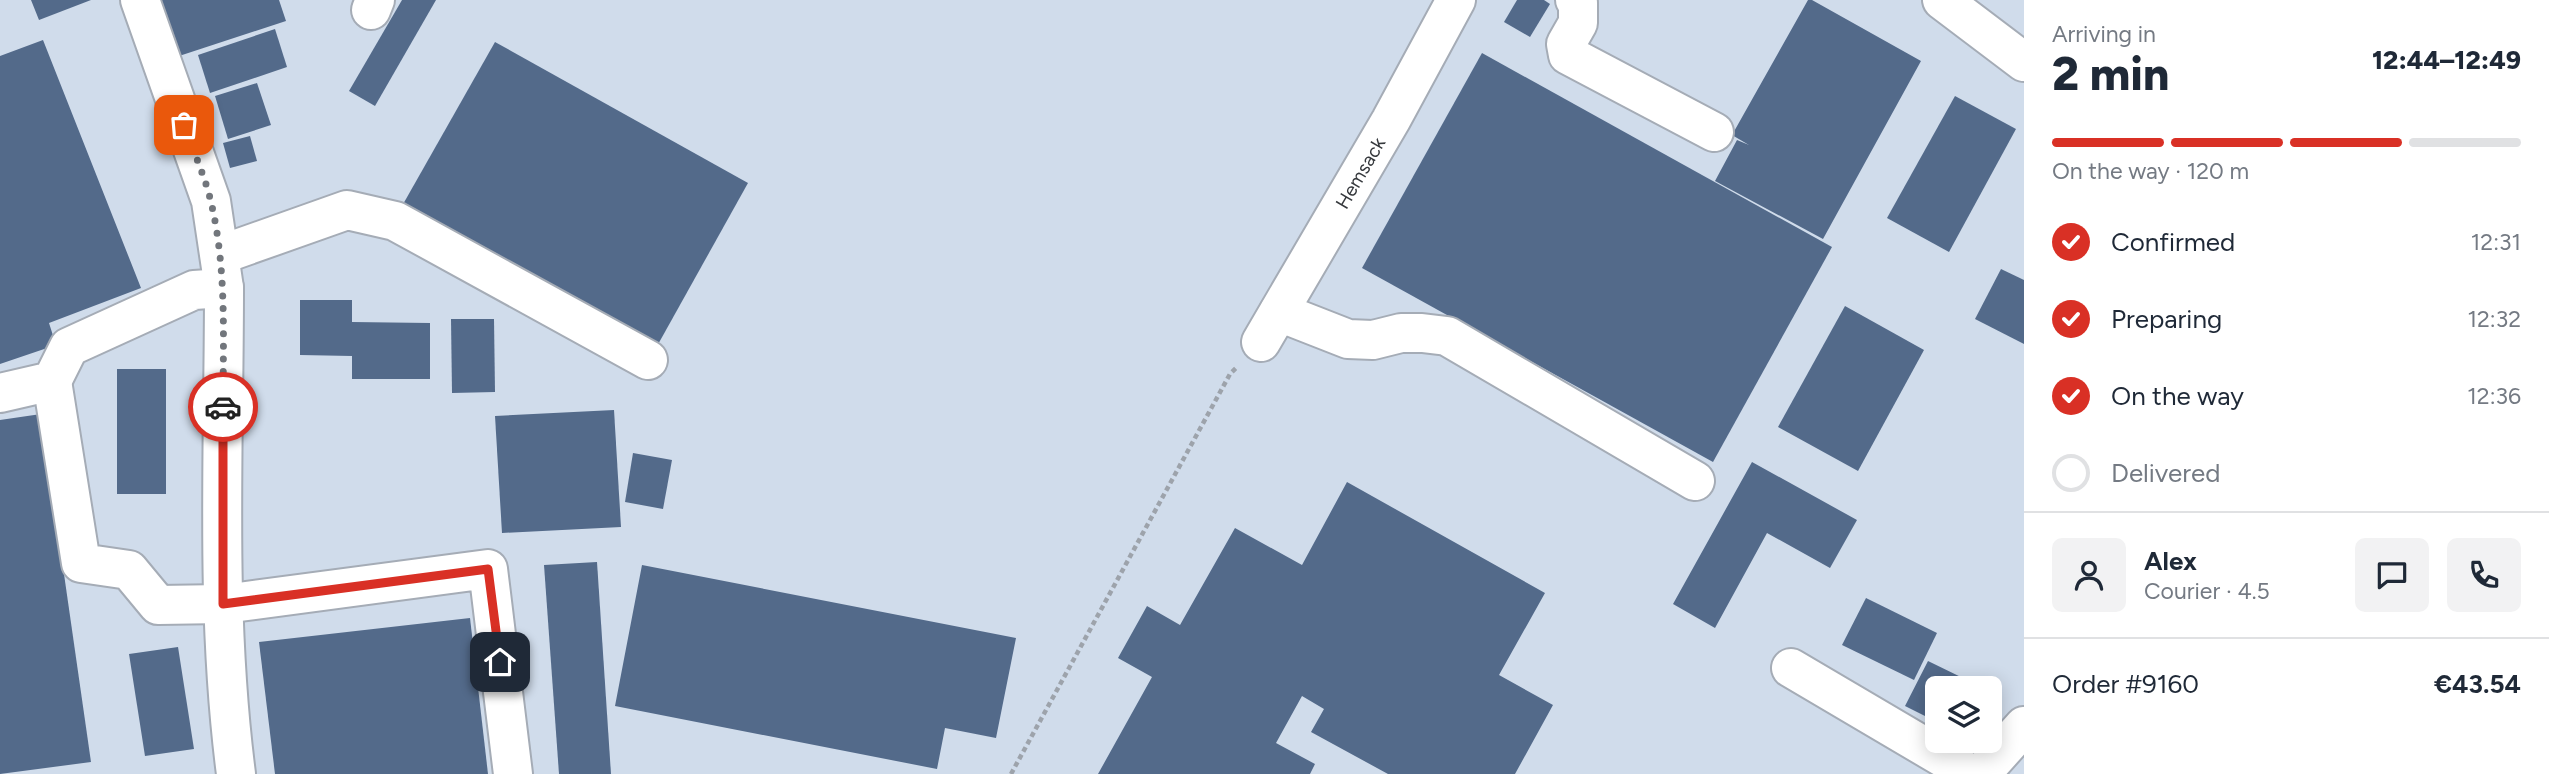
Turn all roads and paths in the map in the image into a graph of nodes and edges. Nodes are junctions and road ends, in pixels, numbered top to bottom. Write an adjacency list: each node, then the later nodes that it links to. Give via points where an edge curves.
1 (140, 0): 7 (street, via 211,201)
2 (1456, 0): 8 (street, Hemsack)
3 (1575, 0): 6 (street, via 1578,23 1566,44 1567,55)
4 (1942, 0): 5 (street)
5 (2024, 62)
6 (1714, 132)
7 (222, 271): 9 (street, via 347,210 365,212 395,221); 10 (street, via 194,290 69,347); 13 (street)
8 (1270, 327): 12 (street, via 1348,339 1412,333 1447,336); 18 (path, via 1230,374)
9 (648, 360)
10 (52, 381): 11 (street); 13 (street, via 81,563 129,570 158,605)
11 (0, 393)
12 (1695, 481)
13 (223, 604): 16 (street); 17 (street, via 488,569)
14 (1791, 668): 19 (street)
15 (2024, 726): 20 (street)
16 (236, 774)
17 (513, 774)
18 (1010, 774)
19 (1971, 774)
20 (1981, 774)

